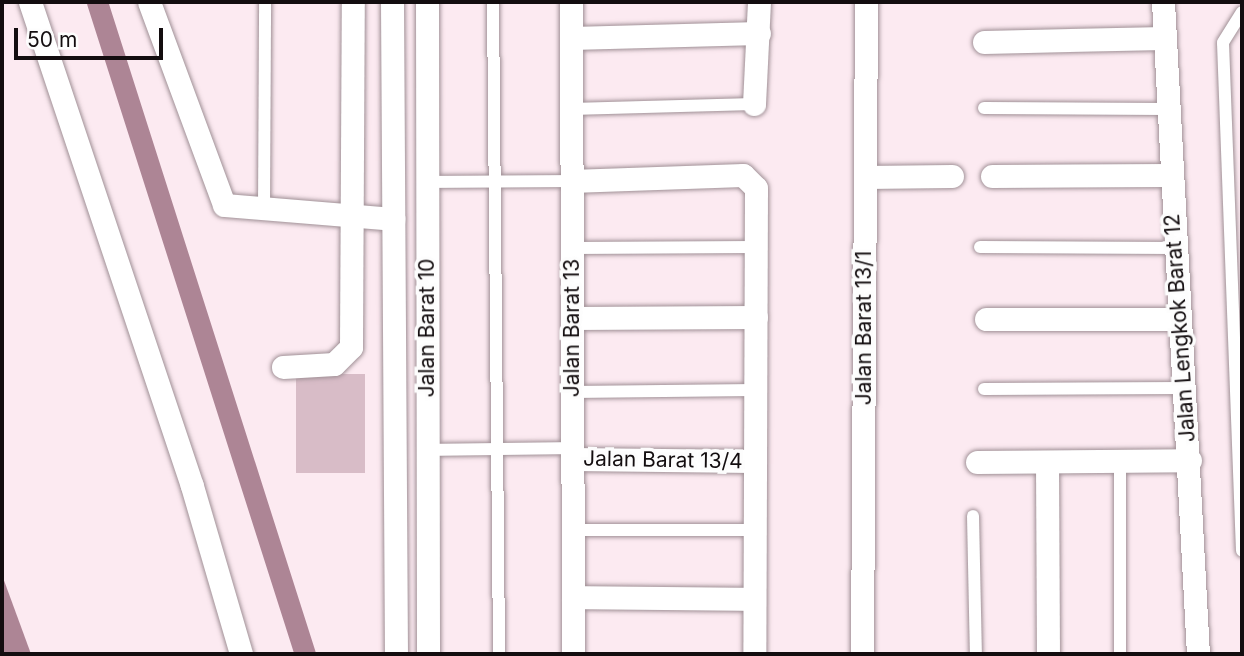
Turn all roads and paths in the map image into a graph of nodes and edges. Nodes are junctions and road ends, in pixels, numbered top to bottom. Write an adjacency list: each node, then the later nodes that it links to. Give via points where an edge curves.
1 (30, 2): 59 (street, via 192,486)
2 (149, 2): 28 (street, via 215,193 234,210)
3 (265, 2): 28 (lane)
4 (353, 2): 29 (street)
5 (392, 2): 30 (street)
6 (427, 2): 27 (street, Jalan Barat 10)
7 (493, 2): 25 (lane)
8 (570, 2): 14 (street, Jalan Barat 13)
9 (759, 2): 13 (street)
10 (866, 2): 24 (street, Jalan Barat 13/1)
11 (1163, 2): 15 (street, Jalan Lengkok Barat 12)
12 (1242, 12): 35 (lane, via 1223,43)
13 (759, 33): 14 (street); 17 (street)
14 (571, 38): 19 (street, Jalan Barat 13)
15 (1164, 38): 16 (street); 20 (street, Jalan Lengkok Barat 12)
16 (984, 42)
17 (754, 104): 19 (lane)
18 (984, 107): 20 (lane)
19 (571, 109): 26 (street, Jalan Barat 13)
20 (1167, 109): 23 (street, Jalan Lengkok Barat 12)
21 (952, 176): 24 (street)
22 (992, 176): 23 (street)
23 (1169, 176): 34 (street, Jalan Lengkok Barat 12)
24 (865, 177): 65 (street, Jalan Barat 13/1)
25 (493, 181): 26 (lane); 27 (lane); 45 (lane)
26 (571, 181): 31 (street, via 751,177); 33 (street, Jalan Barat 13)
27 (427, 182): 46 (street, Jalan Barat 10)
28 (264, 212): 29 (street)
29 (353, 216): 30 (street); 40 (street, via 348,356 334,364)
30 (393, 219): 60 (street)
31 (755, 247): 33 (lane); 36 (street)
32 (980, 247): 34 (lane)
33 (571, 248): 37 (street, Jalan Barat 13)
34 (1175, 248): 39 (street, Jalan Lengkok Barat 12)
35 (1238, 296): 56 (lane)
36 (756, 317): 37 (street); 43 (street)
37 (572, 318): 44 (street, Jalan Barat 13)
38 (986, 319): 39 (street)
39 (1179, 319): 41 (street, Jalan Lengkok Barat 12)
40 (283, 367)
41 (1185, 388): 42 (lane); 48 (street, Jalan Lengkok Barat 12)
42 (984, 389)
43 (755, 390): 44 (lane); 49 (street)
44 (572, 393): 47 (street, Jalan Barat 13)
45 (496, 449): 46 (lane); 47 (lane); 62 (lane)
46 (427, 450): 61 (street, Jalan Barat 10)
47 (572, 453): 49 (street, Jalan Barat 13/4); 54 (street, Jalan Barat 13)
48 (1189, 460): 50 (street); 69 (street, Jalan Lengkok Barat 12)
49 (753, 461): 55 (street)
50 (1120, 461): 52 (street); 68 (lane)
51 (977, 462): 52 (street)
52 (1048, 463): 67 (street)
53 (973, 516): 66 (lane)
54 (573, 530): 55 (lane); 57 (street, Jalan Barat 13)
55 (753, 530): 58 (street)
56 (1242, 551)
57 (573, 597): 58 (street); 63 (street, Jalan Barat 13)
58 (753, 599): 64 (street)
59 (241, 654)
60 (396, 654)
61 (428, 654)
62 (499, 654)
63 (573, 654)
64 (754, 654)
65 (862, 654)
66 (976, 654)
67 (1048, 654)
68 (1120, 654)
69 (1198, 654)

